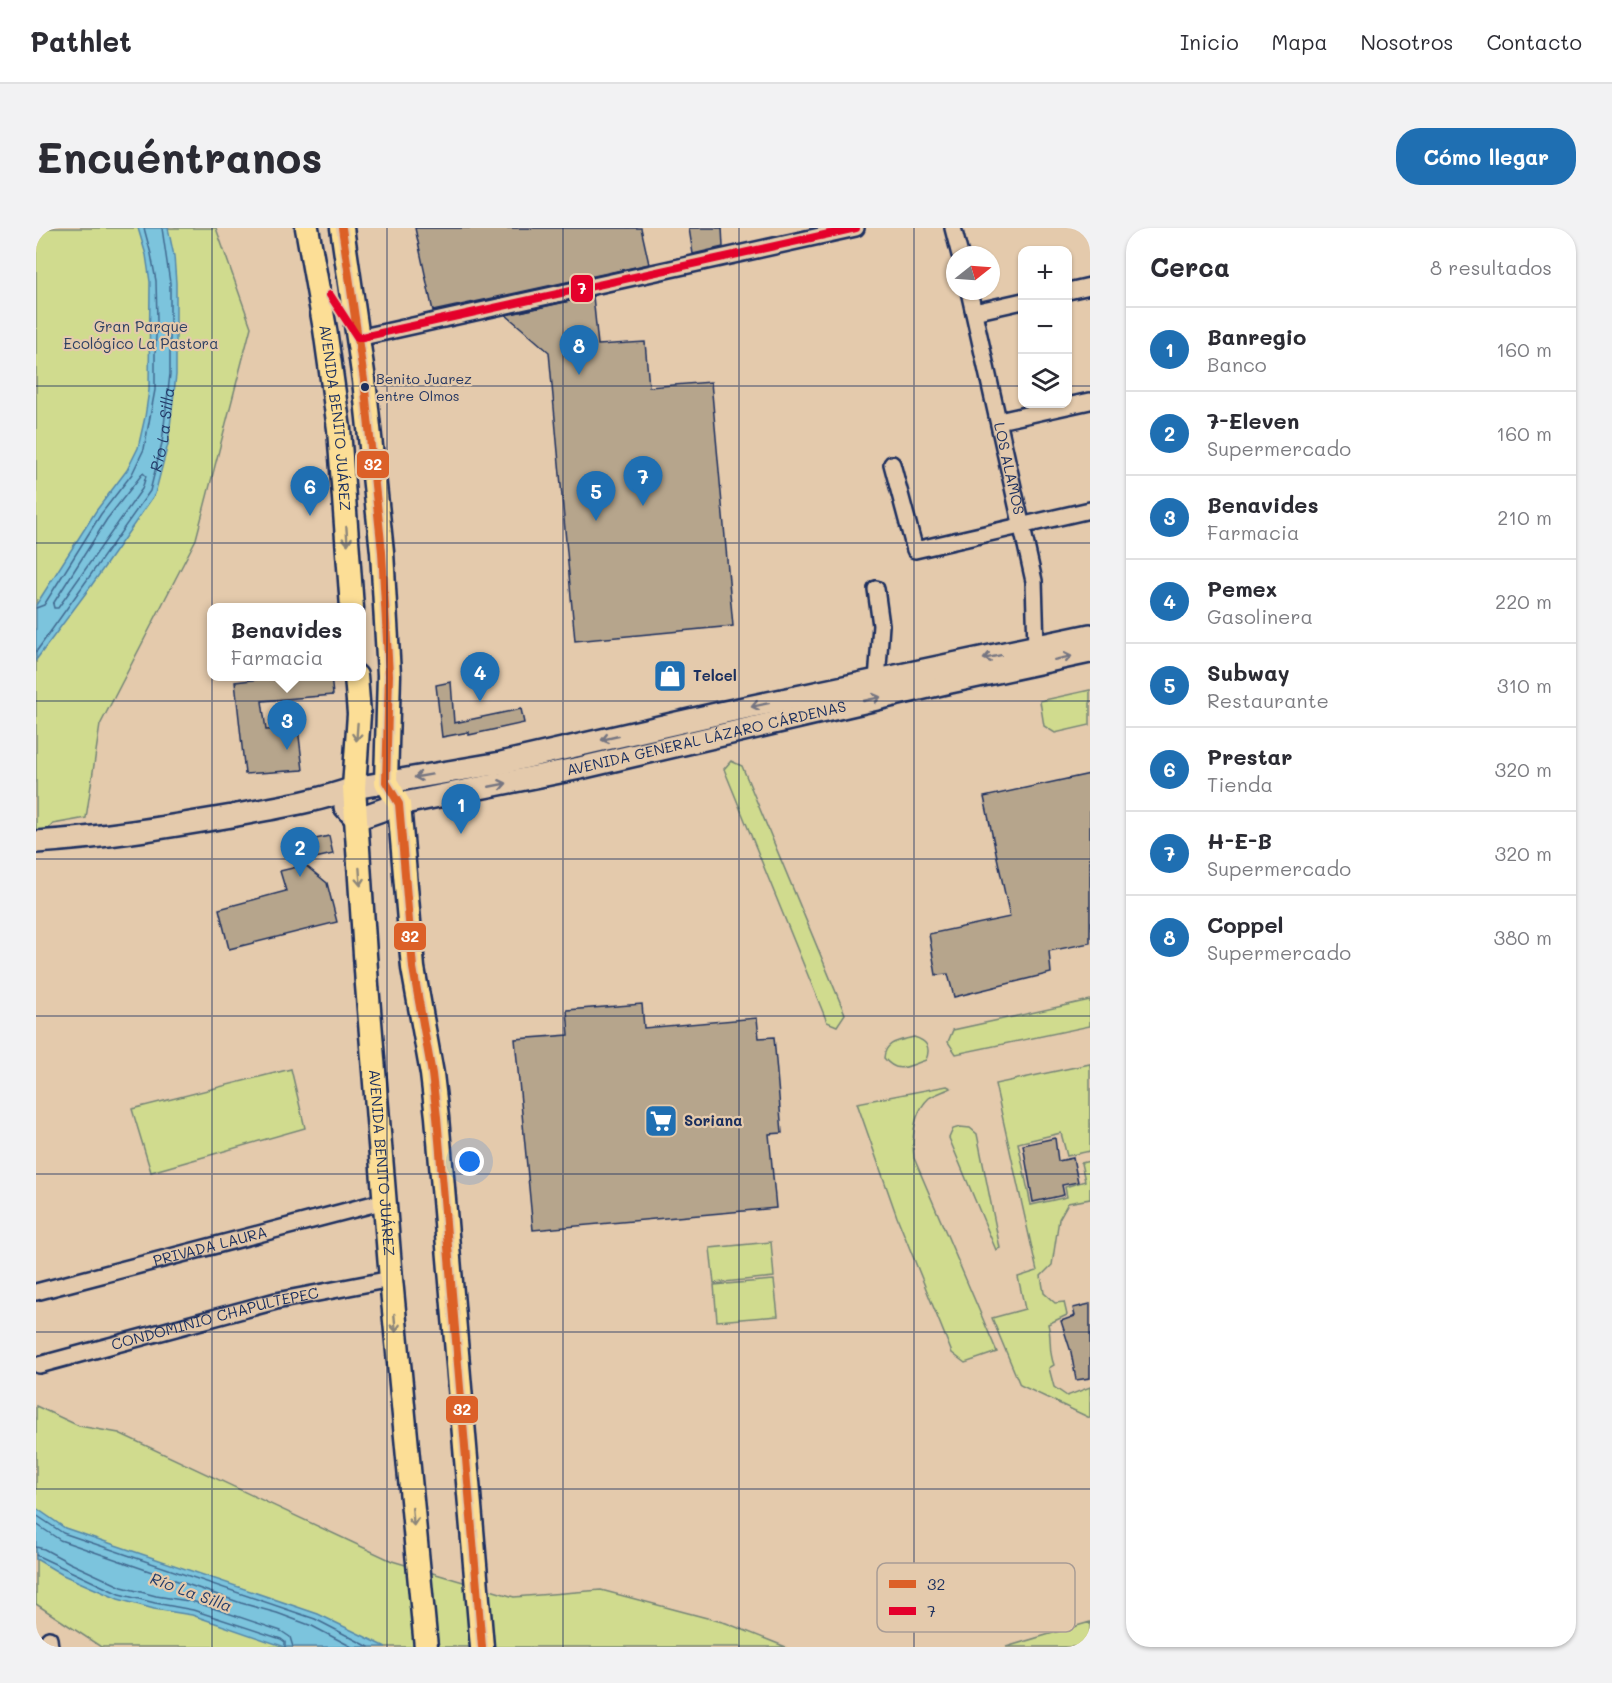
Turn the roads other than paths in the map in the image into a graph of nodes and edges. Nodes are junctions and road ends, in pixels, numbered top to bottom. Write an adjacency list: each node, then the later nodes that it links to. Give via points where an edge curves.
1 (307, 228): 6 (main road, AVENIDA BENITO JUÁREZ)
2 (342, 228): 12 (main road)
3 (856, 228): 12 (street)
4 (953, 228): 5 (street)
5 (958, 246)
6 (314, 268): 12 (main road); 19 (main road, AVENIDA BENITO JUÁREZ, one-way to 19, via 339,429)
7 (1090, 286): 8 (street)
8 (1072, 290)
9 (971, 300): 11 (street, LOS ALAMOS)
10 (1018, 302): 11 (street)
11 (974, 312): 14 (street, LOS ALAMOS)
12 (358, 338): 27 (main road, via 377,492 386,610)
13 (1090, 401): 14 (street)
14 (999, 421): 17 (street, LOS ALAMOS)
15 (892, 464): 17 (street, via 915,550)
16 (1090, 510): 17 (street)
17 (1022, 525): 21 (street, LOS ALAMOS, via 1034,581)
18 (876, 589): 24 (street, via 881,625)
19 (352, 603)
20 (1090, 635): 21 (street, AVENIDA GENERAL LÁZARO CÁRDENAS)
21 (1036, 647): 24 (street, AVENIDA GENERAL LÁZARO CÁRDENAS, one-way to 24)
22 (1090, 652): 26 (street, AVENIDA GENERAL LÁZARO CÁRDENAS, one-way to 22)
23 (356, 681): 28 (main road, AVENIDA BENITO JUÁREZ, one-way to 28, via 359,714)
24 (877, 681): 25 (street, AVENIDA GENERAL LÁZARO CÁRDENAS)
25 (834, 690): 26 (street, via 844,688 842,694); 27 (street, AVENIDA GENERAL LÁZARO CÁRDENAS, one-way to 27, via 501,763)
26 (780, 720): 29 (street, AVENIDA GENERAL LÁZARO CÁRDENAS, one-way to 26, via 580,768)
27 (386, 782): 28 (street, AVENIDA GENERAL LÁZARO CÁRDENAS); 29 (main road)
28 (344, 792): 30 (main road, AVENIDA BENITO JUÁREZ); 31 (street, AVENIDA GENERAL LÁZARO CÁRDENAS, via 138,832)
29 (399, 804): 30 (street, AVENIDA GENERAL LÁZARO CÁRDENAS); 37 (main road, via 414,968 439,1137)
30 (356, 819): 32 (main road, AVENIDA BENITO JUÁREZ, one-way to 32)
31 (36, 842)
32 (385, 1201): 33 (main road, AVENIDA BENITO JUÁREZ); 34 (street, PRIVADA LAURA)
33 (391, 1279): 35 (street, CONDOMINIO CHAPULTEPEC, via 276,1301); 36 (main road, AVENIDA BENITO JUÁREZ, one-way to 36)
34 (36, 1292)
35 (39, 1365)
36 (426, 1647)
37 (482, 1647)

